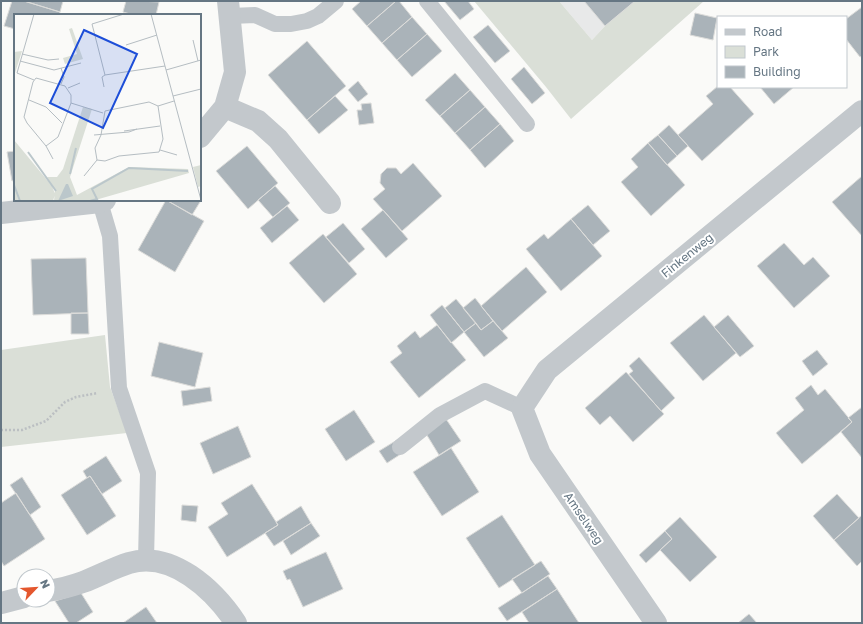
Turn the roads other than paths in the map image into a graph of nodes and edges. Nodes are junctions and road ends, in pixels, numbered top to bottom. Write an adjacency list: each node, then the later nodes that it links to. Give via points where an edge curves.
1 (336, 1): 3 (lane, via 318,16 291,24 275,24 255,15)
2 (427, 1): 6 (lane)
3 (229, 9): 4 (street, via 235,72)
4 (225, 107): 7 (street); 9 (street, via 258,121 278,139)
5 (862, 111): 11 (street, Finkenweg, via 547,370)
6 (526, 124)
7 (201, 136)
8 (102, 201): 10 (street); 13 (lane, via 110,236 119,388 148,473)
9 (330, 203)
10 (1, 213)
11 (522, 408): 12 (lane, via 485,391 440,415); 18 (street, Amselweg, via 540,454)
12 (400, 447)
13 (146, 560): 14 (street, via 129,563 82,582); 17 (street, via 168,564 190,576 210,591)
14 (56, 589)
15 (16, 599): 16 (street)
16 (1, 602)
17 (236, 623)
18 (656, 623)

